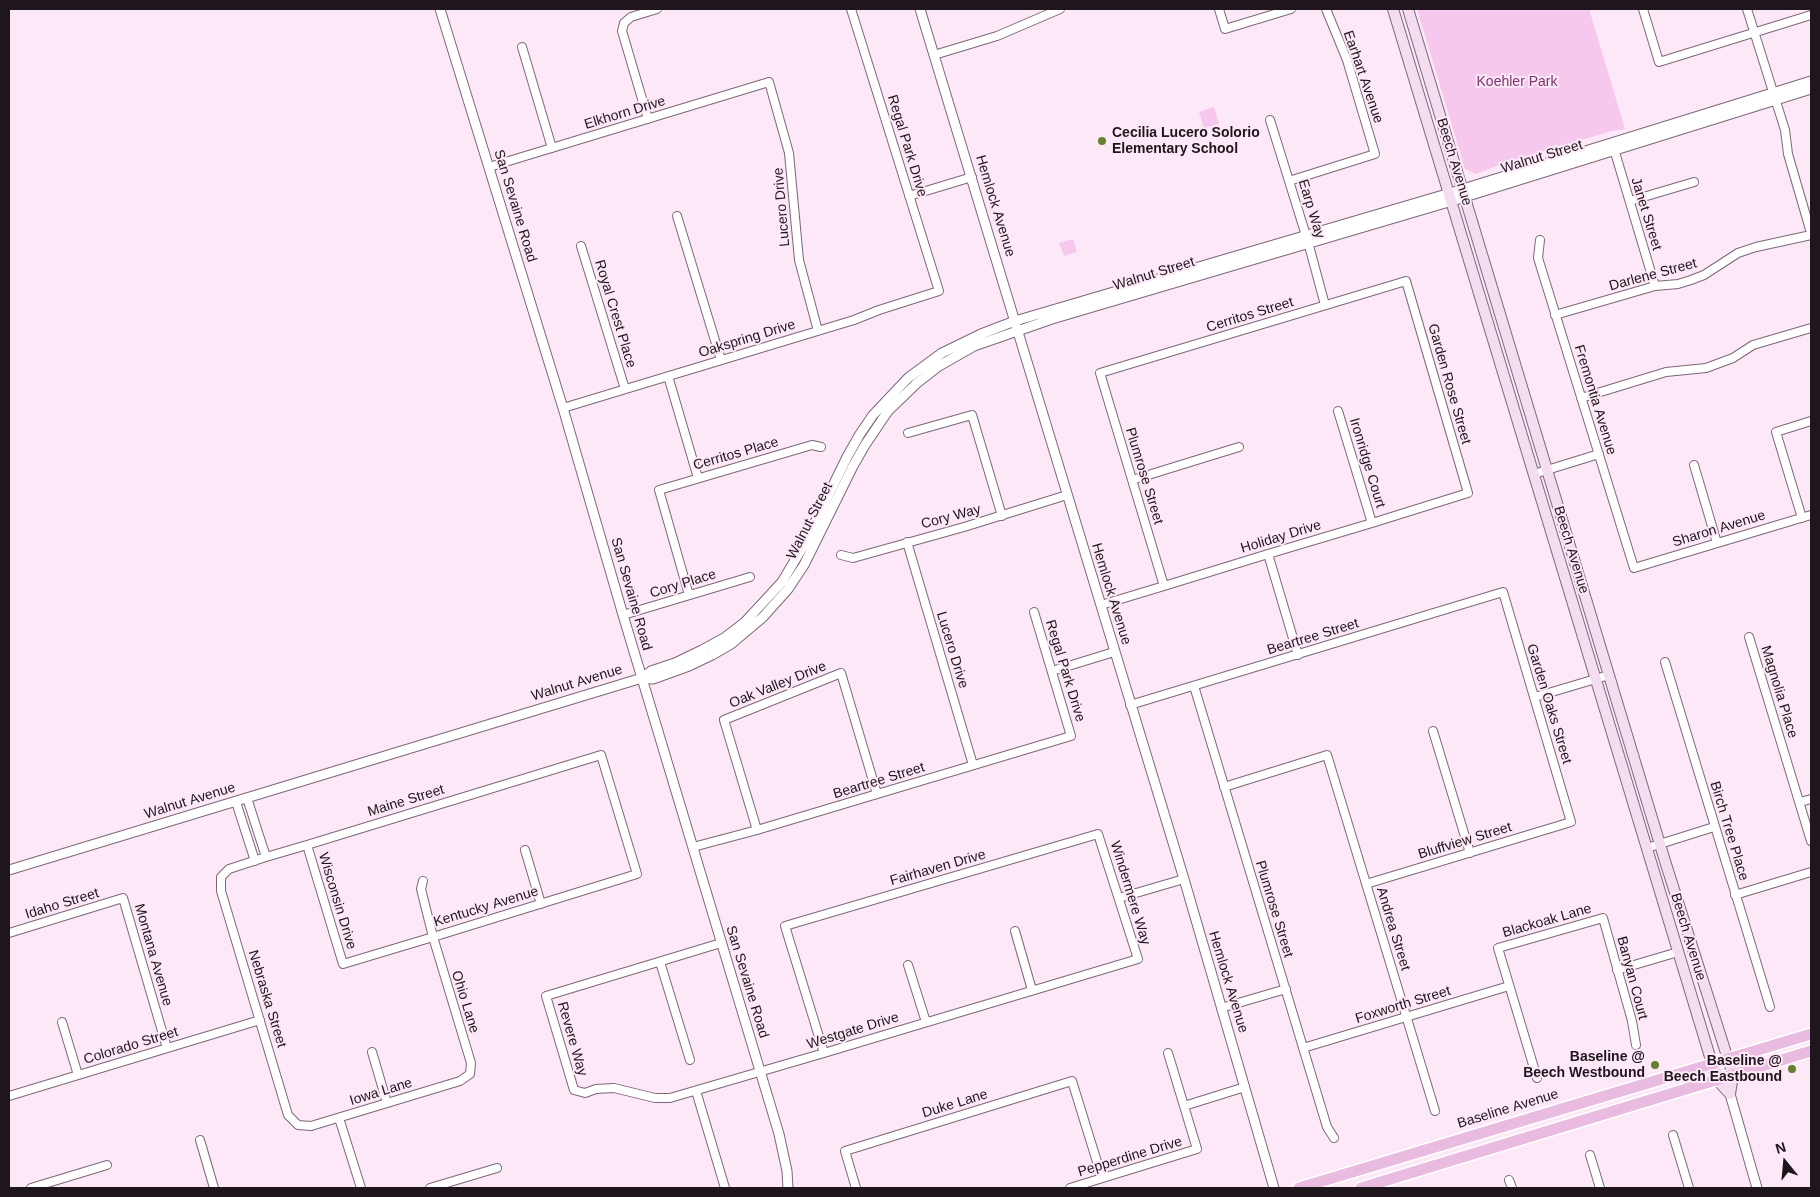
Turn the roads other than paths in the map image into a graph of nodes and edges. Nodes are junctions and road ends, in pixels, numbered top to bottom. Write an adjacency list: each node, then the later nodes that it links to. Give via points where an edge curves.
1 (440, 9): 25 (street, San Sevaine Road)
2 (657, 9): 21 (street, via 631,17 624,23 622,31)
3 (851, 9): 30 (street, Regal Park Drive)
4 (920, 9): 16 (street, Hemlock Avenue)
5 (1060, 9): 16 (street, via 997,36)
6 (1219, 9): 7 (street, via 1225,29)
7 (1291, 9)
8 (1326, 9): 27 (street, Earhart Avenue, via 1347,60 1375,154)
9 (1394, 9): 31 (main road, Beech Avenue)
10 (1408, 9): 29 (main road, Beech Avenue)
11 (1643, 9): 14 (street, via 1659,62)
12 (1747, 9): 14 (street)
13 (1811, 15): 14 (street)
14 (1755, 33): 20 (street)
15 (522, 47): 23 (street)
16 (934, 55): 26 (street, Hemlock Avenue)
17 (1811, 81): 20 (street, Walnut Street)
18 (769, 82): 21 (street, Elkhorn Drive); 45 (street, Lucero Drive, via 790,153 799,260)
19 (1811, 89): 20 (street, Walnut Street)
20 (1774, 96): 24 (street, Walnut Street); 29 (street, Walnut Street); 34 (street)
21 (648, 118): 23 (street, Elkhorn Drive)
22 (1270, 120): 27 (street, Earp Way)
23 (552, 148): 25 (street, Elkhorn Drive)
24 (1614, 149): 29 (street, Walnut Street); 32 (street, Janet Street)
25 (489, 167): 51 (street, San Sevaine Road)
26 (972, 177): 30 (street); 43 (street, Hemlock Avenue)
27 (1289, 181): 35 (street, Earp Way)
28 (1694, 182): 32 (street)
29 (1464, 193): 31 (street, Walnut Street); 59 (main road, Beech Avenue)
30 (909, 196): 40 (street, Regal Park Drive)
31 (1451, 197): 35 (street, Walnut Street); 60 (main road, Beech Avenue)
32 (1630, 201): 39 (street, Janet Street)
33 (677, 216): 46 (street)
34 (1811, 234): 39 (street, Darlene Street, via 1738,253 1704,275 1678,284)
35 (1307, 239): 41 (street, Earp Way); 43 (street, Walnut Street)
36 (1540, 240): 42 (street, Fremontia Avenue, via 1538,258)
37 (581, 246): 49 (street, Royal Crest Place)
38 (1406, 281): 41 (street, Cerritos Street); 63 (street, Garden Rose Street)
39 (1655, 286): 42 (street, Darlene Street)
40 (938, 291): 45 (street, Oakspring Drive)
41 (1326, 305): 47 (street, Cerritos Street)
42 (1555, 315): 50 (street, Fremontia Avenue)
43 (1016, 325): 64 (street, Hemlock Avenue); 87 (street, Walnut Avenue, via 981,334 942,353 908,378 860,434 797,559 782,582 745,622 724,638)
44 (1811, 328): 50 (street, via 1753,345 1712,366 1666,372)
45 (818, 330): 46 (street, Oakspring Drive)
46 (721, 360): 48 (street, Oakspring Drive)
47 (1100, 373): 62 (street, Plumrose Street)
48 (668, 376): 49 (street, Oakspring Drive); 61 (street)
49 (624, 389): 51 (street, Oakspring Drive)
50 (1581, 398): 57 (street, Fremontia Avenue)
51 (563, 408): 80 (street, San Sevaine Road)
52 (1338, 411): 68 (street, Ironridge Court)
53 (1811, 422): 67 (street, via 1776,432)
54 (908, 433): 66 (street, via 972,415)
55 (821, 447): 61 (street, Cerritos Place, via 812,445)
56 (1239, 447): 62 (street)
57 (1599, 454): 59 (street); 73 (street, Fremontia Avenue)
58 (1694, 465): 70 (street)
59 (1547, 470): 60 (street); 86 (main road, Beech Avenue)
60 (1534, 474): 88 (main road, Beech Avenue)
61 (698, 478): 77 (street, Cerritos Place, via 659,490)
62 (1132, 480): 75 (street, Plumrose Street)
63 (1468, 493): 68 (street, Holiday Drive)
64 (1068, 495): 66 (street, Cory Way); 78 (street, Hemlock Avenue)
65 (1811, 515): 67 (street, Sharon Avenue)
66 (1002, 516): 69 (street, Cory Way)
67 (1802, 518): 70 (street, Sharon Avenue)
68 (1372, 523): 71 (street, Holiday Drive)
69 (907, 542): 72 (street, Cory Way, via 853,558); 94 (street, Lucero Drive)
70 (1717, 543): 73 (street, Sharon Avenue)
71 (1268, 554): 75 (street, Holiday Drive); 83 (street)
72 (841, 555)
73 (1634, 568)
74 (750, 577): 77 (street, Cory Place)
75 (1164, 586): 78 (street, Holiday Drive)
76 (1503, 592): 83 (street, Beartree Street); 90 (street, Garden Oaks Street)
77 (689, 595): 80 (street, Cory Place)
78 (1100, 605): 82 (street, Hemlock Avenue)
79 (1034, 612): 85 (street, Regal Park Drive)
80 (623, 615): 87 (street, San Sevaine Road)
81 (1749, 637): 100 (street, Magnolia Place)
82 (1114, 652): 85 (street); 91 (street, Hemlock Avenue)
83 (1298, 655): 89 (street, Beartree Street)
84 (1665, 662): 102 (street, Birch Tree Place)
85 (1052, 671): 93 (street, Regal Park Drive)
86 (1609, 675): 88 (street); 106 (main road, Beech Avenue)
87 (642, 678): 97 (street, Walnut Avenue); 108 (street, San Sevaine Road)
88 (1596, 679): 90 (street); 109 (main road, Beech Avenue)
89 (1194, 686): 91 (street, Beartree Street); 95 (street, Plumrose Street)
90 (1535, 697): 101 (street, Garden Oaks Street)
91 (1130, 705): 118 (street, Hemlock Avenue)
92 (1433, 731): 111 (street)
93 (1071, 736): 94 (street, Beartree Street)
94 (973, 765): 96 (street, Beartree Street)
95 (1224, 786): 120 (street, Andrea Street, via 1327,755); 137 (street, Plumrose Street)
96 (877, 794): 103 (street, Beartree Street); 103 (street, Oak Valley Drive, via 841,673 724,720)
97 (247, 798): 99 (street, Walnut Avenue); 112 (street)
98 (1811, 799): 100 (street)
99 (236, 802): 113 (street); 114 (street, Walnut Avenue)
100 (1800, 802): 105 (street, Magnolia Place)
101 (1571, 822): 111 (street, Bluffview Street)
102 (1714, 827): 106 (street); 121 (street, Birch Tree Place)
103 (757, 830): 108 (street, Beartree Street)
104 (1098, 834): 123 (street, Windermere Way); 151 (street, Fairhaven Drive, via 785,926)
105 (1811, 841)
106 (1660, 844): 109 (street); 153 (main road, Beech Avenue)
107 (307, 845): 112 (street, Maine Street); 116 (street, Maine Street, via 601,755); 133 (street, Wisconsin Drive)
108 (693, 847): 129 (street, San Sevaine Road)
109 (1647, 848): 130 (main road, Beech Avenue)
110 (525, 850): 124 (street)
111 (1470, 853): 120 (street, Bluffview Street)
112 (266, 857): 113 (street, Maine Street)
113 (255, 861): 117 (street, Maine Street, via 229,870)
114 (9, 870)
115 (1811, 872): 121 (street)
116 (637, 874): 124 (street, Kentucky Avenue)
117 (221, 877): 142 (street, Nebraska Street, via 220,891)
118 (1184, 879): 123 (street); 140 (street, Hemlock Avenue)
119 (423, 881): 128 (street, Ohio Lane, via 421,889)
120 (1366, 884): 141 (street, Andrea Street)
121 (1735, 895): 139 (street, Birch Tree Place)
122 (123, 898): 127 (street, Idaho Street); 147 (street, Montana Avenue)
123 (1119, 898): 131 (street, Windermere Way)
124 (541, 904): 128 (street, Kentucky Avenue)
125 (1603, 918): 135 (street, Banyan Court); 136 (street, Blackoak Lane, via 1498,948)
126 (1015, 931): 138 (street)
127 (9, 933)
128 (433, 937): 133 (street, Kentucky Avenue); 157 (street, Ohio Lane, via 470,1063)
129 (721, 943): 132 (street); 156 (street, San Sevaine Road)
130 (1678, 952): 135 (street); 155 (main road, Beech Avenue)
131 (1138, 959): 138 (street, Westgate Drive)
132 (660, 962): 154 (street); 163 (street, Revere Way, via 546,996)
133 (343, 964)
134 (908, 964): 144 (street)
135 (1618, 970): 146 (street, Banyan Court)
136 (1509, 986): 141 (street, Foxworth Street); 160 (street)
137 (1286, 989): 140 (street); 148 (street, Plumrose Street)
138 (1032, 990): 144 (street, Westgate Drive)
139 (1770, 1007)
140 (1222, 1008): 162 (street, Hemlock Avenue)
141 (1407, 1017): 148 (street, Foxworth Street); 169 (street, Andrea Street)
142 (260, 1020): 147 (street, Colorado Street); 171 (street, Nebraska Street, via 288,1115)
143 (62, 1022): 158 (street)
144 (926, 1022): 151 (street, Westgate Drive)
145 (1811, 1034): 153 (main road, Baseline Avenue)
146 (1636, 1045)
147 (167, 1048): 158 (street, Colorado Street)
148 (1303, 1048): 173 (street, Plumrose Street, via 1327,1127)
149 (1811, 1051): 159 (main road)
150 (372, 1052): 167 (street)
151 (824, 1053): 156 (street, Westgate Drive)
152 (1168, 1053): 168 (street)
153 (1727, 1059): 155 (main road, Baseline Avenue); 159 (main road, Beech Avenue)
154 (690, 1060)
155 (1712, 1063): 161 (main road, Beech Avenue); 189 (main road, Baseline Avenue)
156 (760, 1071): 164 (street, Westgate Drive); 185 (street, San Sevaine Road, via 779,1134)
157 (470, 1074): 167 (street, Iowa Lane, via 460,1081)
158 (78, 1075): 166 (street, Colorado Street)
159 (1733, 1075): 161 (main road); 165 (main road, Beech Avenue)
160 (1537, 1078)
161 (1717, 1080): 165 (main road, Beech Avenue); 190 (main road)
162 (1246, 1087): 168 (street); 188 (street, Hemlock Avenue)
163 (574, 1090): 164 (street, Westgate Drive, via 614,1088 655,1098 670,1098)
164 (696, 1091): 184 (street)
165 (1730, 1094): 194 (street, Beech Avenue)
166 (9, 1096)
167 (387, 1103): 170 (street, Iowa Lane)
168 (1184, 1106): 178 (street, Pepperdine Drive, via 1197,1149)
169 (1435, 1111)
170 (339, 1118): 171 (street, Iowa Lane, via 311,1126); 182 (street)
171 (298, 1125)
172 (1673, 1136): 193 (street)
173 (1334, 1138)
174 (200, 1140): 181 (street)
175 (1590, 1156): 192 (street)
176 (107, 1165): 180 (street)
177 (497, 1168): 183 (street)
178 (1102, 1178): 186 (street, Duke Lane, via 1072,1082 845,1150); 187 (street, Pepperdine Drive)
179 (1509, 1180): 191 (street)
180 (31, 1188)
181 (214, 1188)
182 (361, 1188)
183 (430, 1188)
184 (726, 1188)
185 (788, 1188)
186 (856, 1188)
187 (1070, 1188)
188 (1274, 1188)
189 (1299, 1188)
190 (1361, 1188)
191 (1512, 1188)
192 (1600, 1188)
193 (1689, 1188)
194 (1757, 1188)

